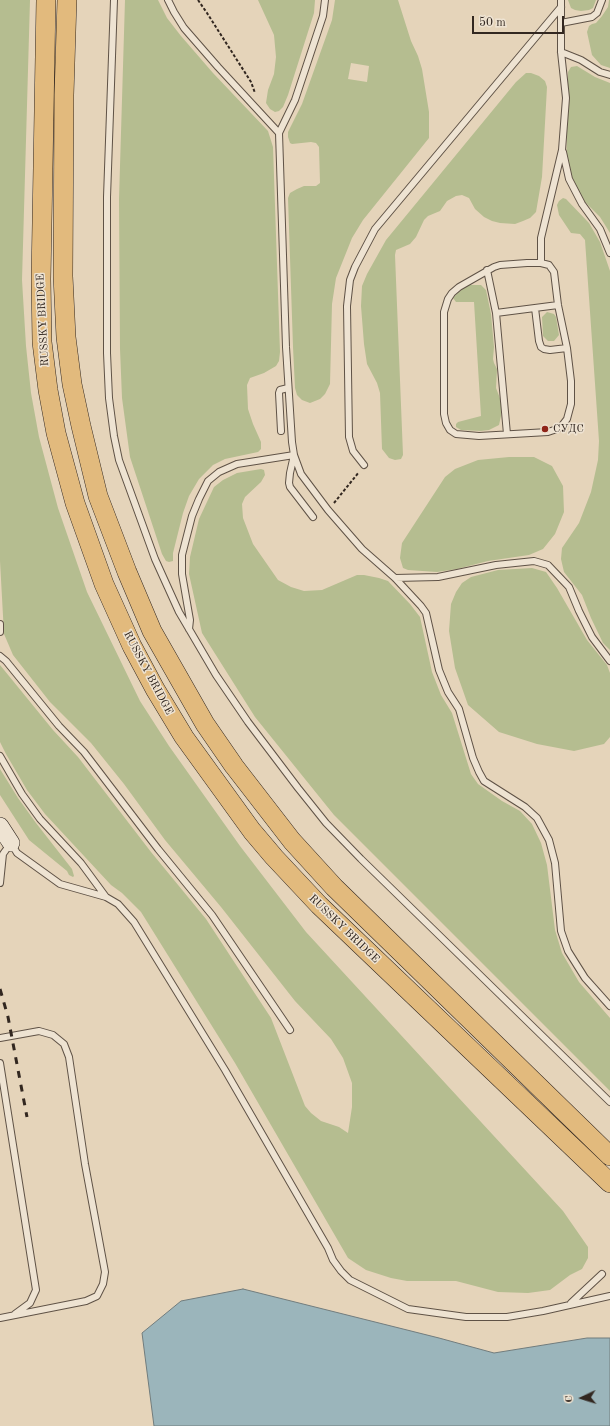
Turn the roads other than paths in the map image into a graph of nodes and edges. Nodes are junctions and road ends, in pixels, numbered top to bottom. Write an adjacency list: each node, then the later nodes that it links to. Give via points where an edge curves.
1 (46, 0): 43 (main road, RUSSKY BRIDGE, via 41,278 42,342 48,390 56,433 75,503 104,584 132,646 184,737 274,857 319,905)
2 (67, 0): 42 (main road, RUSSKY BRIDGE, via 63,276 66,337 72,384 98,496 152,631 205,724 292,841 334,887)
3 (114, 0): 28 (lane, via 107,197 107,353 111,413 119,460 155,559)
4 (168, 0): 11 (lane, via 184,28)
5 (325, 0): 11 (lane, via 323,16 295,100)
6 (602, 0): 8 (lane, via 597,13 592,17)
7 (561, 3): 8 (lane); 24 (lane, via 375,229 355,266 346,306 349,437 353,451)
8 (561, 23): 9 (lane)
9 (561, 52): 10 (lane); 12 (lane, via 566,98)
10 (610, 75)
11 (280, 133): 20 (lane)
12 (562, 150): 13 (lane, via 569,179 582,204 600,229); 14 (lane, via 541,238)
13 (610, 253)
14 (541, 263): 15 (lane, via 500,265); 16 (lane, via 549,265 554,272)
15 (487, 270): 18 (lane); 22 (lane, via 452,293 444,312 444,414 450,430 456,434)
16 (558, 306): 17 (lane); 19 (lane)
17 (535, 308): 18 (lane); 19 (lane, via 541,347 550,350)
18 (496, 313): 22 (lane)
19 (567, 348): 22 (lane, via 572,404 567,419 560,428 548,432)
20 (288, 388): 21 (lane, via 280,390 279,393); 23 (lane)
21 (281, 431)
22 (507, 434)
23 (294, 454): 25 (lane, via 290,487); 26 (lane, via 301,474 328,510 362,549); 28 (lane, via 237,464 219,472 208,481 192,516 182,555)
24 (364, 465)
25 (312, 517)
26 (395, 578): 31 (lane, via 438,577 496,565 534,561 548,565 569,587 592,637); 37 (lane, via 426,613 439,670 448,692 459,709 484,781 525,807 537,818 549,840 555,863 561,931 568,950 585,978)
27 (0, 624): 29 (lane)
28 (189, 630): 41 (lane, via 248,722 326,823)
29 (0, 632)
30 (0, 656): 38 (lane, via 84,752 212,915)
31 (610, 660)
32 (0, 756): 36 (lane, via 40,819 81,863)
33 (0, 826): 34 (street)
34 (11, 843): 35 (lane, via 3,854); 36 (lane, via 17,853 60,884)
35 (0, 883)
36 (106, 897): 46 (lane, via 118,904 134,922 225,1070 333,1260 350,1280 408,1309 466,1317 507,1317)
37 (610, 1006)
38 (290, 1030)
39 (0, 1038): 47 (lane, via 39,1031 53,1035 64,1044 69,1057 105,1272 103,1284 96,1296 86,1301)
40 (0, 1063): 47 (lane, via 36,1290 30,1303)
41 (610, 1102)
42 (610, 1156)
43 (610, 1183)
44 (602, 1274): 46 (lane)
45 (610, 1296): 46 (lane)
46 (570, 1304)
47 (14, 1315): 48 (lane)
48 (0, 1318)

